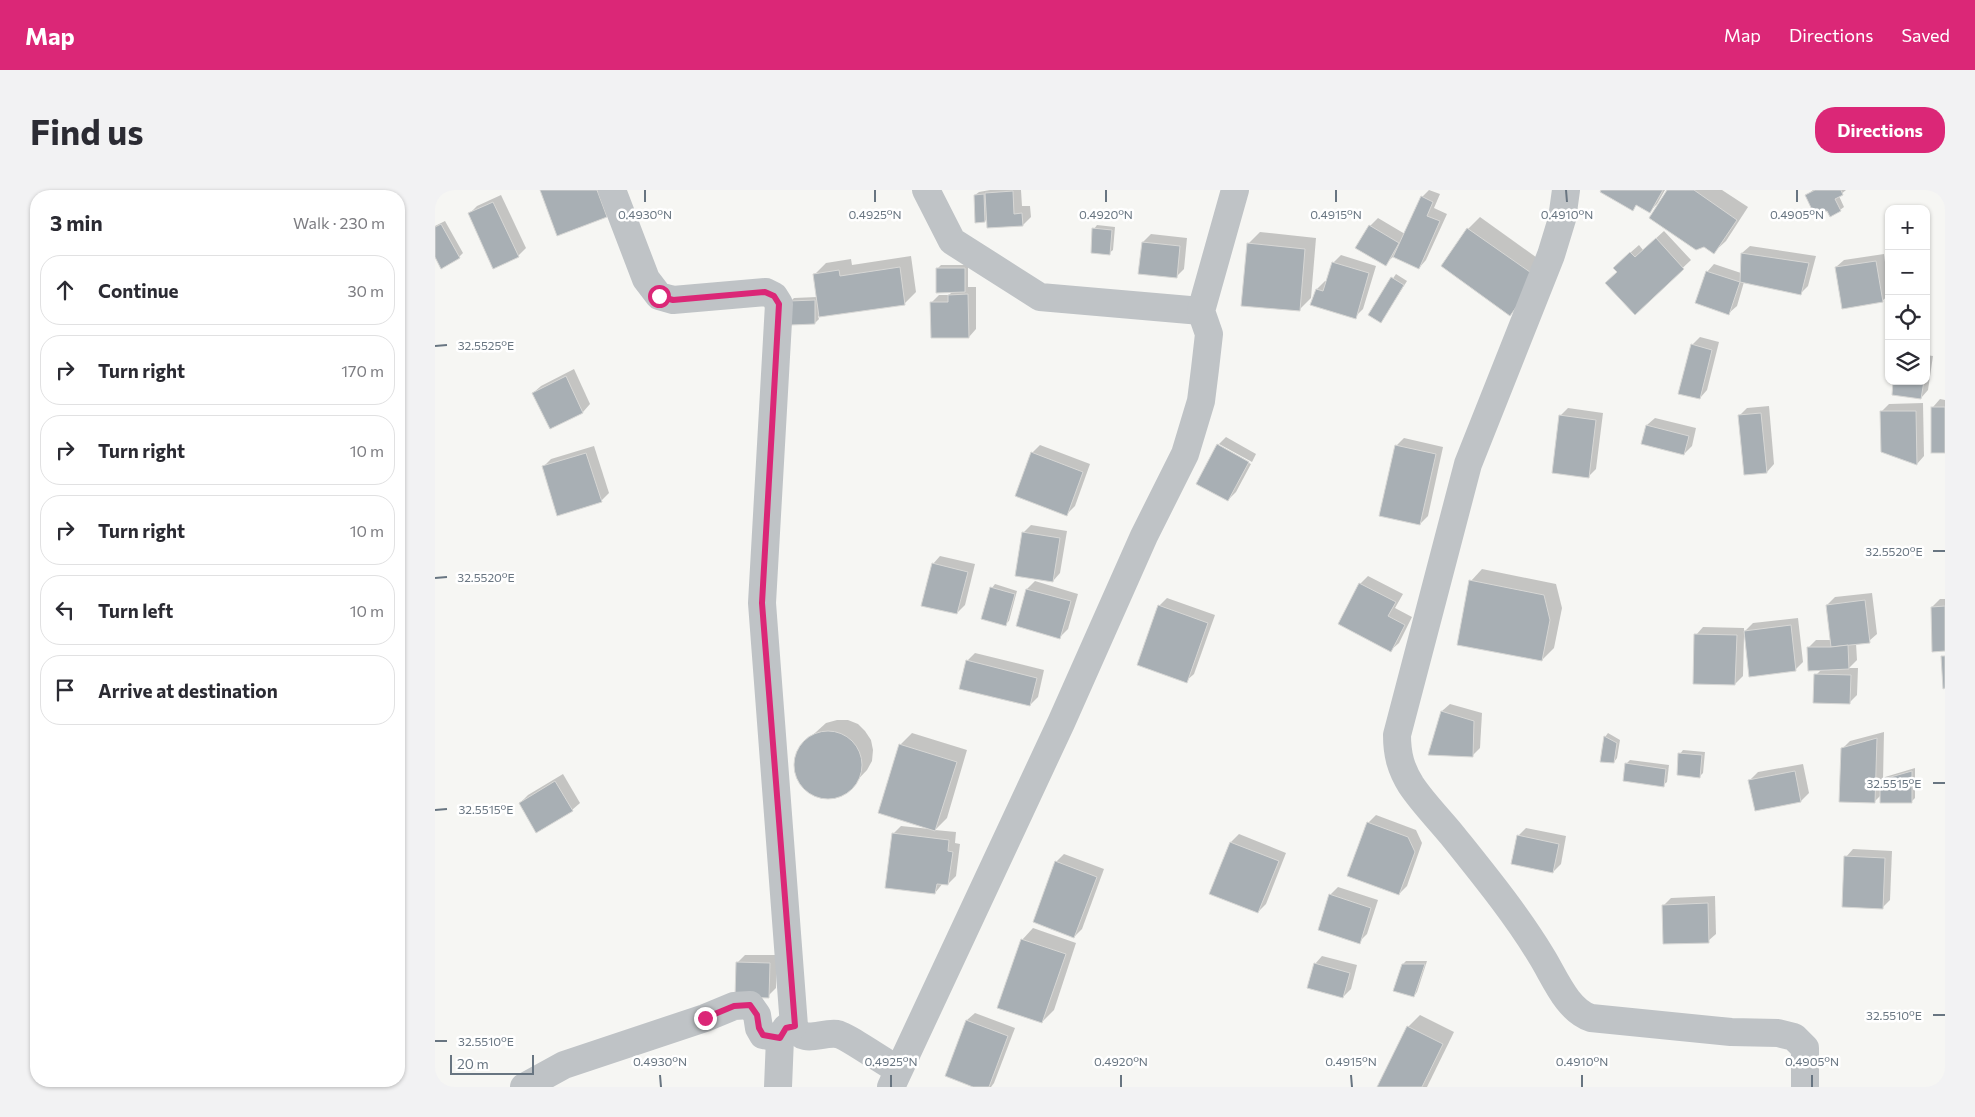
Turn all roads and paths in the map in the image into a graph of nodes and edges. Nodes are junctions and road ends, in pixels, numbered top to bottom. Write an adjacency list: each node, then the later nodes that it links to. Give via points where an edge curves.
1 (612, 190): 6 (street, via 646,279 659,296 673,300 765,292 774,296 779,304 762,603)
2 (926, 190): 5 (street, via 952,241 1040,297)
3 (1235, 190): 5 (street)
4 (1566, 190): 10 (street, via 1562,219 1551,255 1468,464 1397,735 1400,764 1412,786 1498,892 1568,1000 1583,1015 1794,1037 1805,1048)
5 (1201, 312): 7 (street, via 1209,334 1201,401 1185,454 1144,536)
6 (787, 1032): 7 (street, via 803,1036 838,1034); 8 (street, via 763,1035 750,1005 734,1006 564,1065); 9 (street)
7 (894, 1078)
8 (524, 1087)
9 (778, 1087)
10 (1805, 1087)

